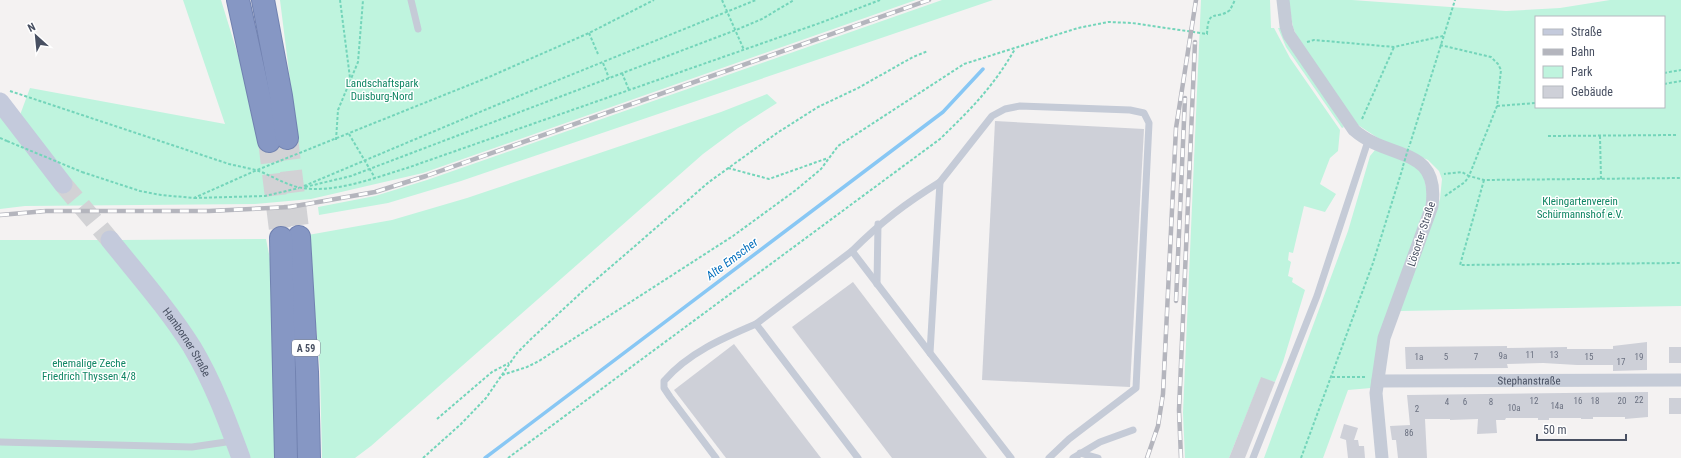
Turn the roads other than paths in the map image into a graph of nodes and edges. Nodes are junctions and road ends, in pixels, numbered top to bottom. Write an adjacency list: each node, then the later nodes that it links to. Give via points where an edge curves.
1 (238, 0): 2 (highway, via 278,139 281,96)
2 (263, 0)
3 (411, 0): 5 (lane)
4 (1283, 0): 7 (street, Lösorter Straße, via 1286,26 1295,46 1349,124)
5 (418, 29)
6 (5, 96): 9 (street)
7 (1368, 141): 16 (street, Lösorter Straße, via 1419,162 1428,171 1434,190 1432,206 1384,338); 30 (lane, via 1317,296)
8 (940, 182): 10 (lane); 15 (lane); 27 (lane, via 992,116 1005,109 1020,106 1130,110 1144,113 1150,123 1136,388 1069,439)
9 (63, 184)
10 (878, 224): 12 (lane); 13 (lane)
11 (110, 240): 20 (street, Hamborner Straße, via 191,346 218,396)
12 (852, 251): 13 (lane); 14 (lane)
13 (878, 284): 15 (lane)
14 (756, 324): 24 (lane, via 694,355 664,381 664,388 670,397); 25 (lane)
15 (930, 353): 26 (lane)
16 (1374, 379): 17 (street, Stephanstraße); 31 (street, Lösorter Straße)
17 (1681, 380)
18 (1133, 430): 21 (lane, via 1100,442)
19 (0, 442): 20 (lane)
20 (238, 449)
21 (1080, 453): 28 (lane); 29 (lane)
22 (286, 458): 23 (highway, A 59, via 290,238 307,372)
23 (309, 458)
24 (716, 458)
25 (858, 458)
26 (1011, 458)
27 (1049, 458)
28 (1073, 458)
29 (1098, 458)
30 (1253, 458)
31 (1382, 458)

